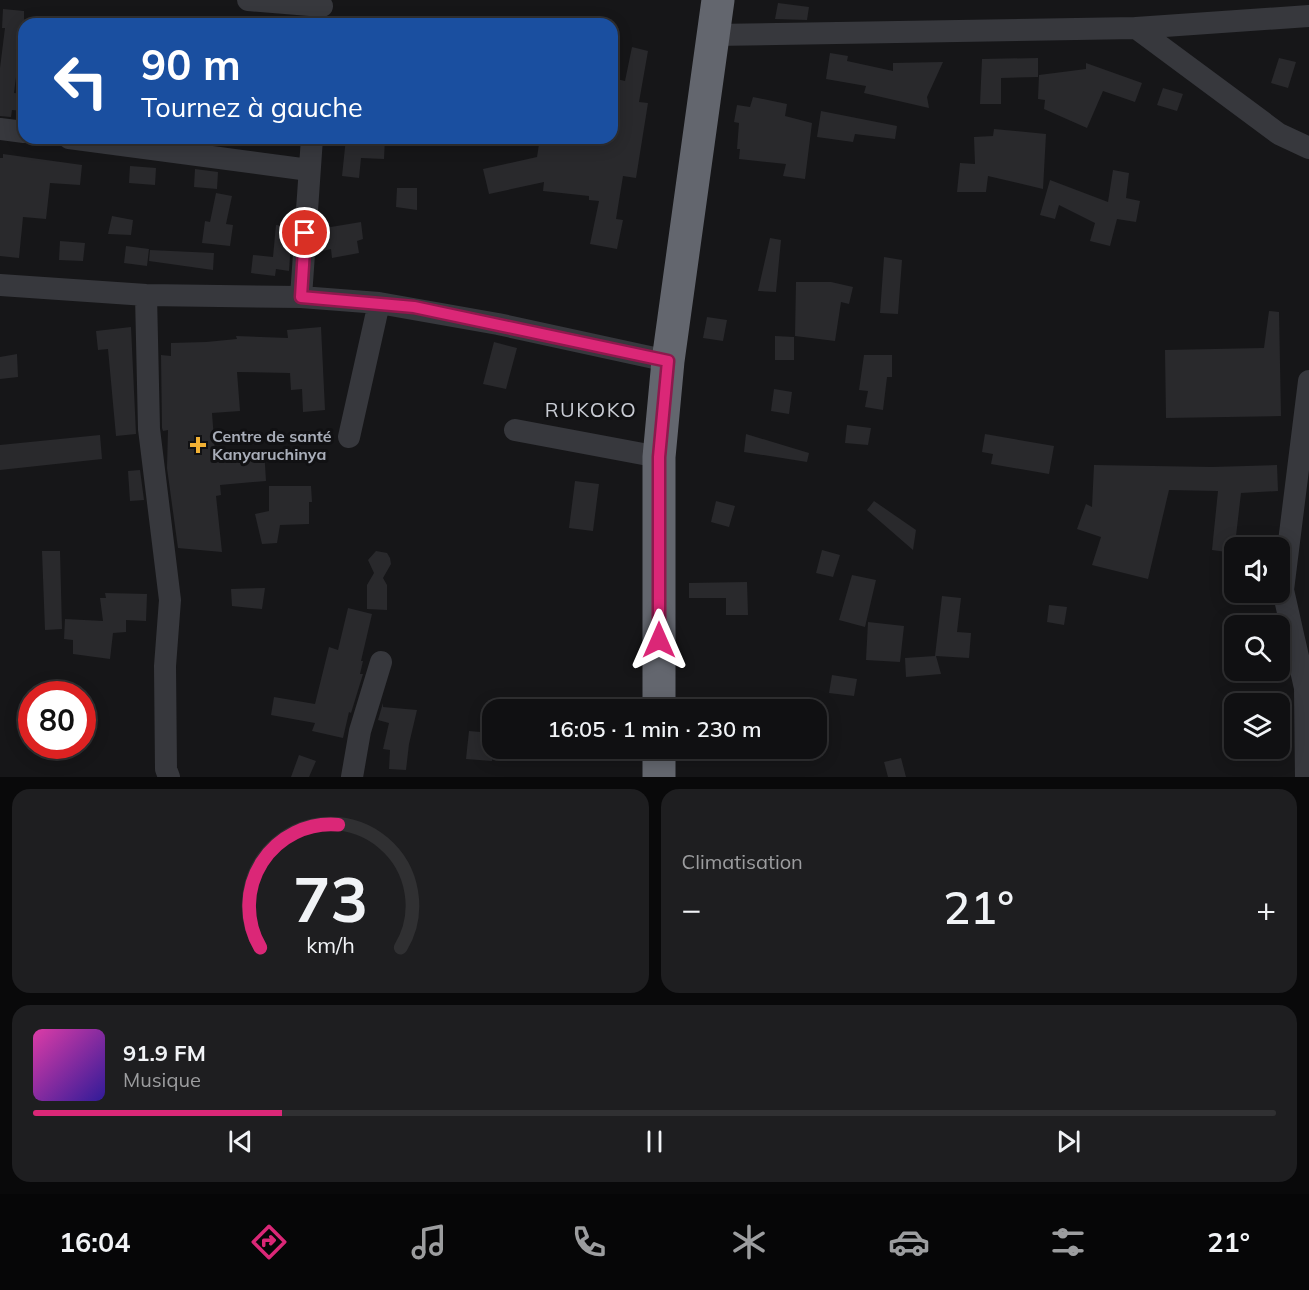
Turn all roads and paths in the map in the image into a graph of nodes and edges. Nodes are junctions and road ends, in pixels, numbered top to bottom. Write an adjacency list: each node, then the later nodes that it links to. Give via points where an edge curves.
1 (248, 0): 3 (street)
2 (718, 0): 6 (highway)
3 (321, 10)
4 (1309, 16): 5 (street)
5 (1136, 28): 6 (street); 11 (street, via 1279,134)
6 (713, 35): 17 (highway)
7 (0, 129): 8 (street)
8 (18, 131)
9 (114, 144): 12 (street)
10 (311, 144): 12 (street)
11 (1309, 148)
12 (309, 170): 15 (street)
13 (0, 285): 14 (street)
14 (146, 295): 15 (street); 25 (street, via 149,429 170,600 165,666)
15 (301, 297): 16 (street)
16 (379, 303): 17 (street); 20 (street)
17 (668, 361): 21 (highway)
18 (1309, 381): 28 (street, via 1283,590 1305,688)
19 (515, 430): 21 (street)
20 (349, 437)
21 (659, 457): 23 (highway)
22 (381, 662): 26 (street, via 360,731)
23 (659, 699)
24 (659, 759): 27 (highway)
25 (169, 777)
26 (352, 777)
27 (659, 777)
28 (1306, 777)

